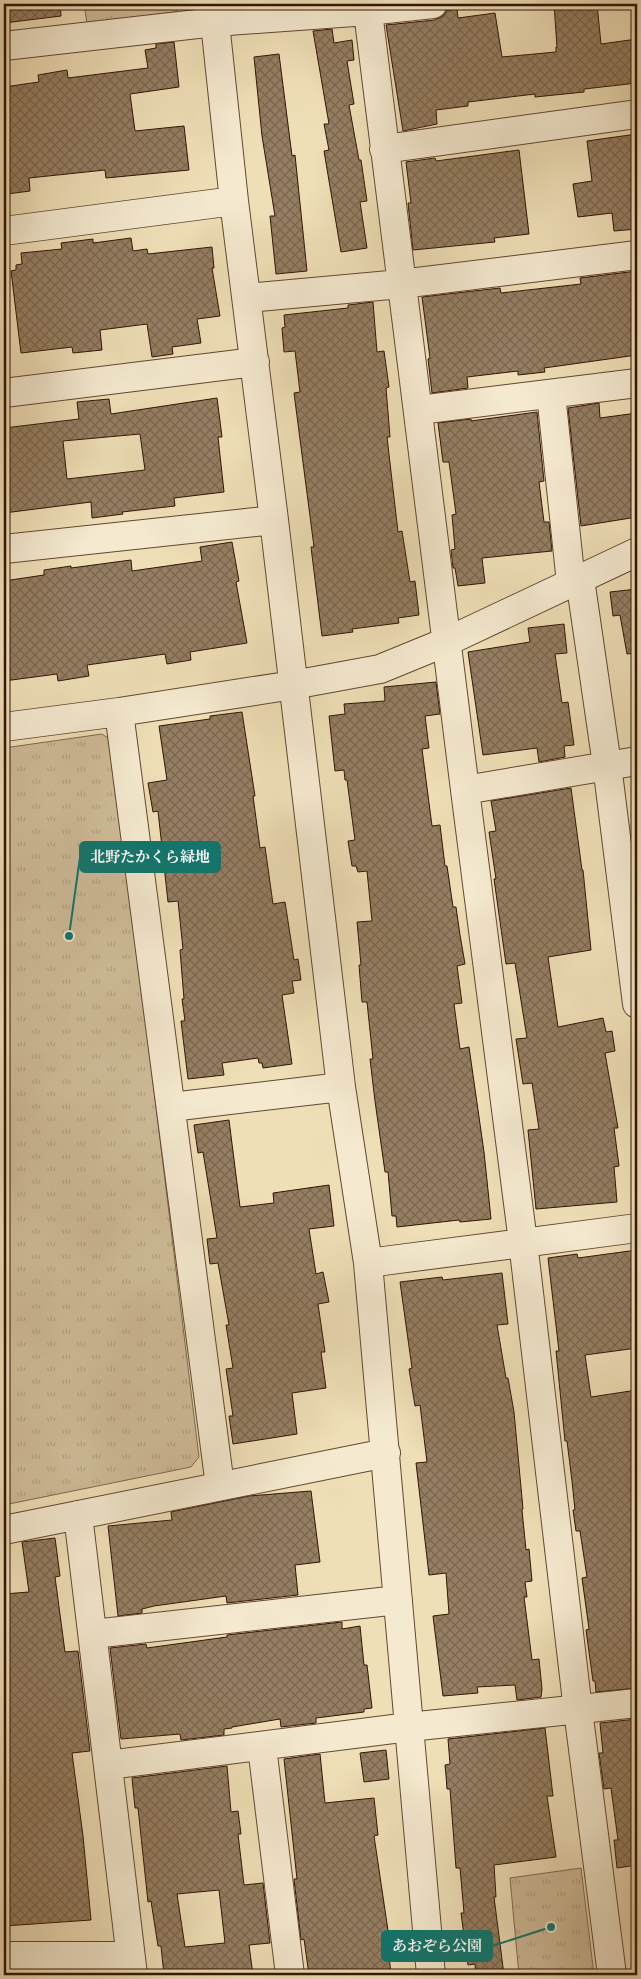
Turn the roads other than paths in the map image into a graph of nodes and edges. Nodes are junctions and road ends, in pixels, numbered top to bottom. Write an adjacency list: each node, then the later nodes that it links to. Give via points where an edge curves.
1 (433, 4): 2 (street)
2 (368, 8): 3 (street); 6 (street)
3 (214, 13): 4 (street); 7 (street)
4 (4, 46)
5 (637, 114): 6 (street)
6 (384, 149): 10 (street)
7 (234, 201): 8 (street); 11 (street)
8 (4, 231)
9 (637, 255): 10 (street)
10 (401, 284): 11 (street); 16 (street)
11 (247, 298): 12 (street)
12 (255, 362): 14 (street); 17 (street)
13 (637, 383): 15 (street)
14 (4, 393)
15 (551, 394): 16 (street); 20 (street)
16 (419, 410): 21 (street)
17 (274, 520): 18 (street); 22 (street)
18 (4, 549)
19 (637, 552): 20 (street)
20 (576, 581): 21 (street); 26 (street)
21 (446, 642): 22 (street, via 380,669); 27 (street)
22 (293, 685): 23 (street); 29 (street)
23 (118, 712): 24 (street); 30 (street)
24 (4, 727)
25 (637, 761): 26 (street)
26 (607, 765): 27 (street); 28 (street)
27 (464, 790): 32 (street)
28 (637, 1004)
29 (341, 1087): 30 (street); 33 (street)
30 (171, 1107): 35 (street)
31 (637, 1228): 32 (street)
32 (523, 1242): 33 (street); 41 (street)
33 (368, 1263): 34 (street)
34 (386, 1452): 35 (street); 38 (street)
35 (220, 1486): 36 (street)
36 (78, 1514): 37 (street); 39 (street)
37 (4, 1530)
38 (398, 1600): 39 (street); 42 (street)
39 (93, 1634): 44 (street)
40 (637, 1703): 41 (street)
41 (578, 1710): 42 (street); 49 (street)
42 (409, 1727): 43 (street); 48 (street)
43 (262, 1746): 44 (street); 47 (street)
44 (108, 1765): 46 (street)
45 (4, 1956): 46 (street)
46 (132, 1965)
47 (290, 1975)
48 (431, 1975)
49 (612, 1975)

